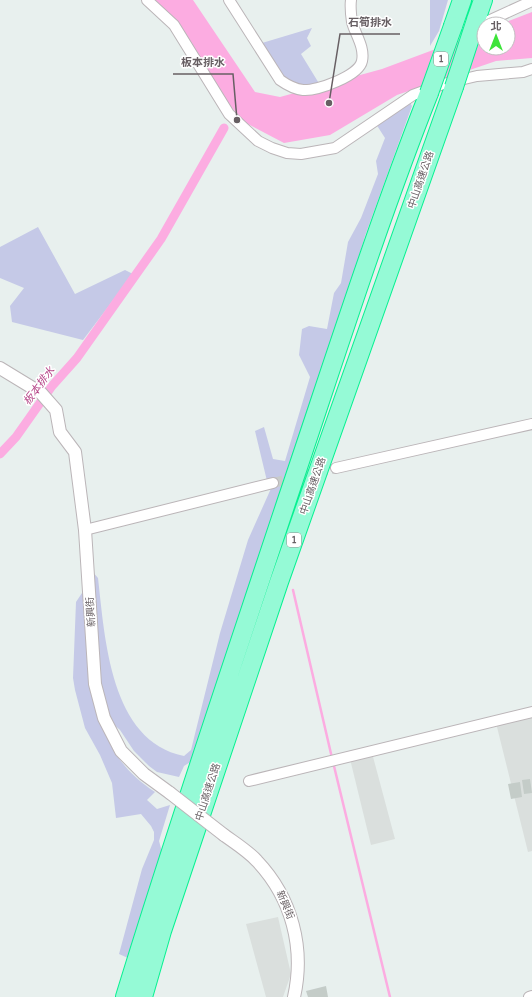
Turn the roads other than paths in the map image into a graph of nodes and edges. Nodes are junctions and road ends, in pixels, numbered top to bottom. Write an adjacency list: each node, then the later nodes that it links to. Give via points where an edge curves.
1 (148, 0): 10 (street, via 174,25 229,114 258,141 287,153 301,154 335,148 413,95 443,84 477,76)
2 (229, 0): 3 (street, via 280,80 292,87 309,90 350,75 362,60 360,42 351,15)
3 (351, 0)
4 (462, 0): 18 (highway, 中山高速公路 / 1, bridge, via 397,174 162,877)
5 (483, 0): 7 (highway, 中山高速公路 / 1)
6 (532, 1): 8 (street)
7 (481, 16)
8 (494, 16)
9 (476, 33): 19 (highway, 中山高速公路 / 1, bridge, via 454,87 276,590 162,931)
10 (532, 69)
11 (0, 368): 15 (street, 新興街, via 40,393 56,410 60,432 75,452)
12 (532, 424): 13 (street)
13 (336, 468)
14 (273, 483): 15 (street)
15 (85, 530): 20 (street, 新興街, bridge, via 95,684 104,718 121,751 144,774 257,860 277,885 286,902 297,945 298,970)
16 (532, 712): 17 (street)
17 (249, 781)
18 (125, 997)
19 (143, 997)
20 (294, 997)

